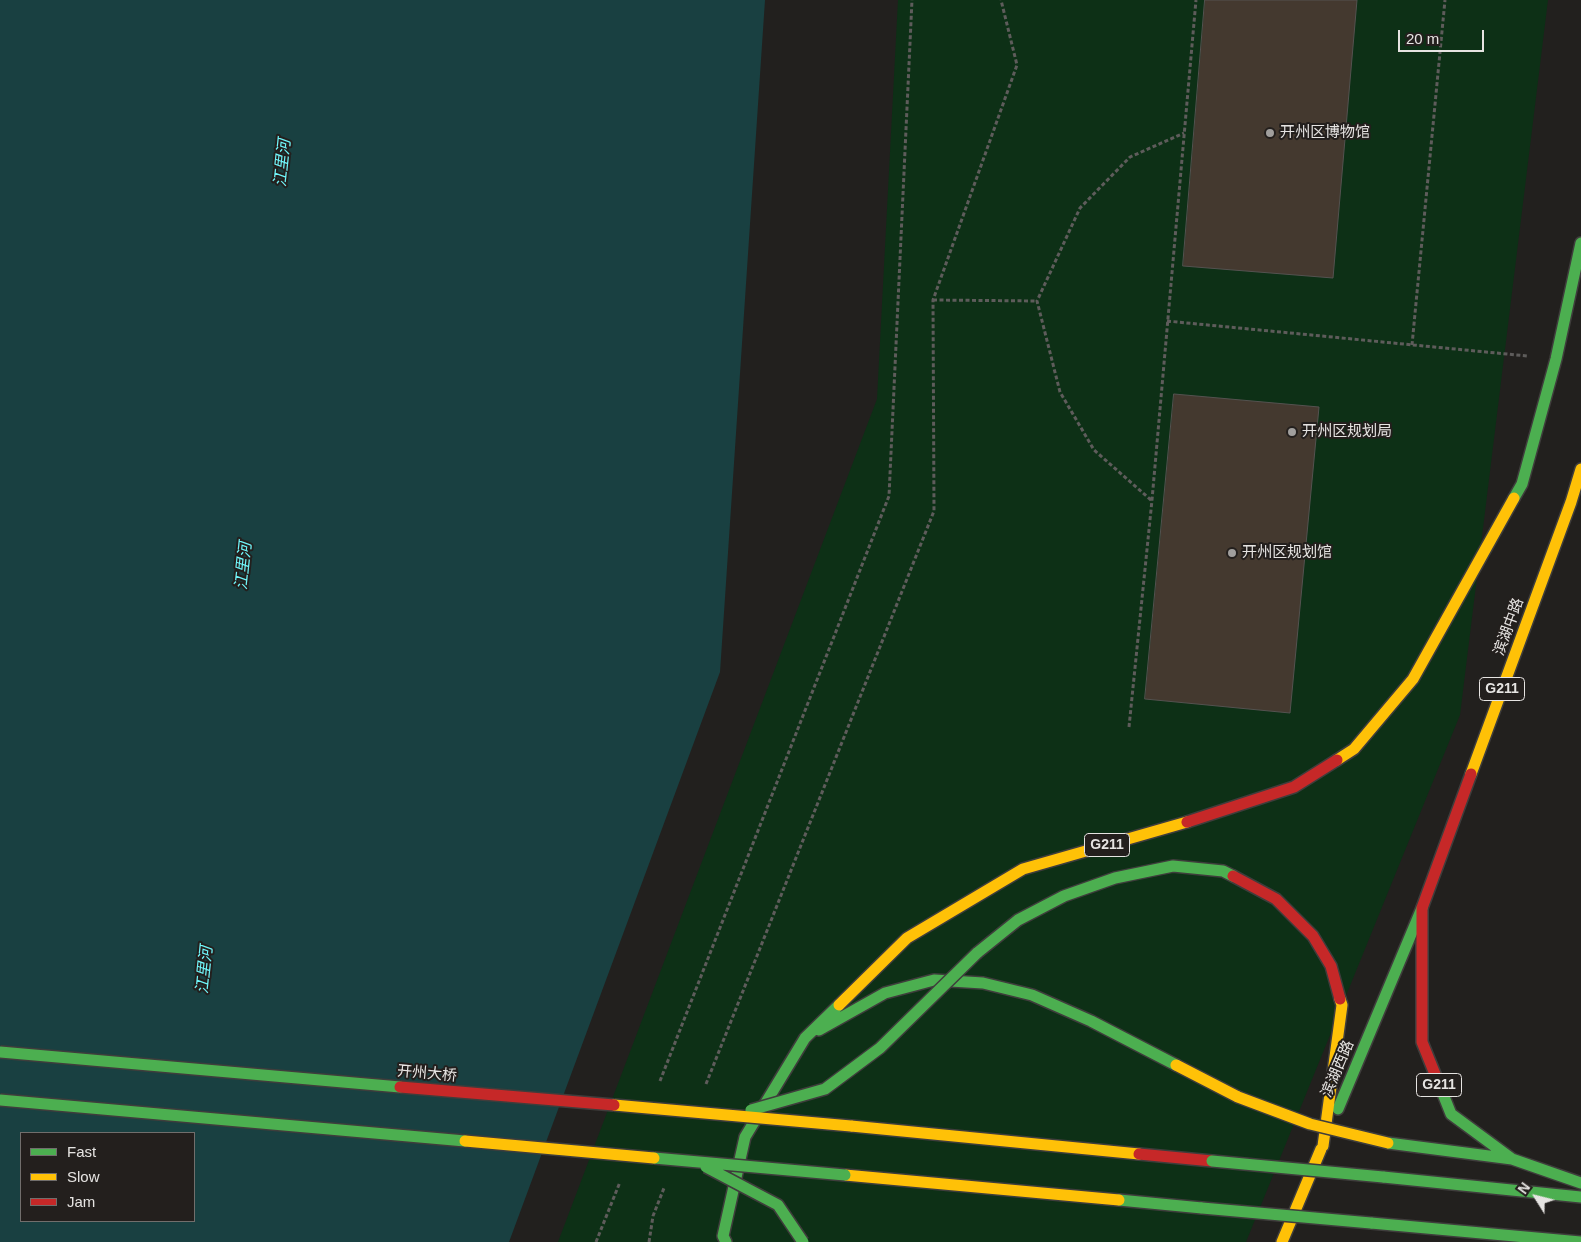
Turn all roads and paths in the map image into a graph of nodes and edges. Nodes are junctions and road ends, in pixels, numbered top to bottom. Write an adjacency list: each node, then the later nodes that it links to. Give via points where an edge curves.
1 (912, 0): 18 (path, via 889,496)
2 (1001, 0): 7 (path, via 1017,64)
3 (1196, 0): 5 (path)
4 (1446, 0): 10 (path)
5 (1184, 133): 8 (path, via 1130,157 1080,208); 9 (path)
6 (1581, 243): 11 (main road, G211)
7 (933, 300): 8 (path); 19 (path, via 934,511)
8 (1038, 301): 13 (path, via 1060,392 1094,450)
9 (1167, 321): 10 (path); 13 (path)
10 (1412, 345): 11 (path)
11 (1556, 359): 16 (main road, G211, via 1522,484 1414,679 1354,749 1294,787 1193,820 1023,868 907,938)
12 (1581, 469): 15 (main road, 滨湖中路 / G211)
13 (1152, 500): 14 (path)
14 (1128, 727)
15 (1422, 908): 22 (main road, 滨湖西路); 23 (main road, G211, via 1422,1042 1451,1114)
16 (804, 1038): 23 (main road, bridge, via 885,993 934,980 983,983 1049,1002 1238,1097 1310,1124 1388,1143); 29 (main road, G211, via 745,1137)
17 (0, 1052): 21 (main road, 开州大桥, bridge)
18 (658, 1086)
19 (705, 1086)
20 (0, 1100): 24 (main road, bridge)
21 (735, 1115): 22 (main road, bridge, via 825,1090 880,1048 977,953 1018,920 1064,896 1115,878 1173,866 1223,871 1276,899 1313,936 1331,966 1342,1005); 28 (main road, 开州大桥, bridge)
22 (1323, 1146): 33 (main road, 滨湖西路)
23 (1512, 1159): 27 (main road, G211)
24 (696, 1162): 32 (main road, bridge, via 778,1205); 34 (main road, bridge)
25 (622, 1178): 30 (path)
26 (668, 1179): 31 (path, via 653,1216)
27 (1581, 1183)
28 (1581, 1197)
29 (724, 1240)
30 (596, 1242)
31 (649, 1242)
32 (803, 1242)
33 (1282, 1242)
34 (1581, 1242)

